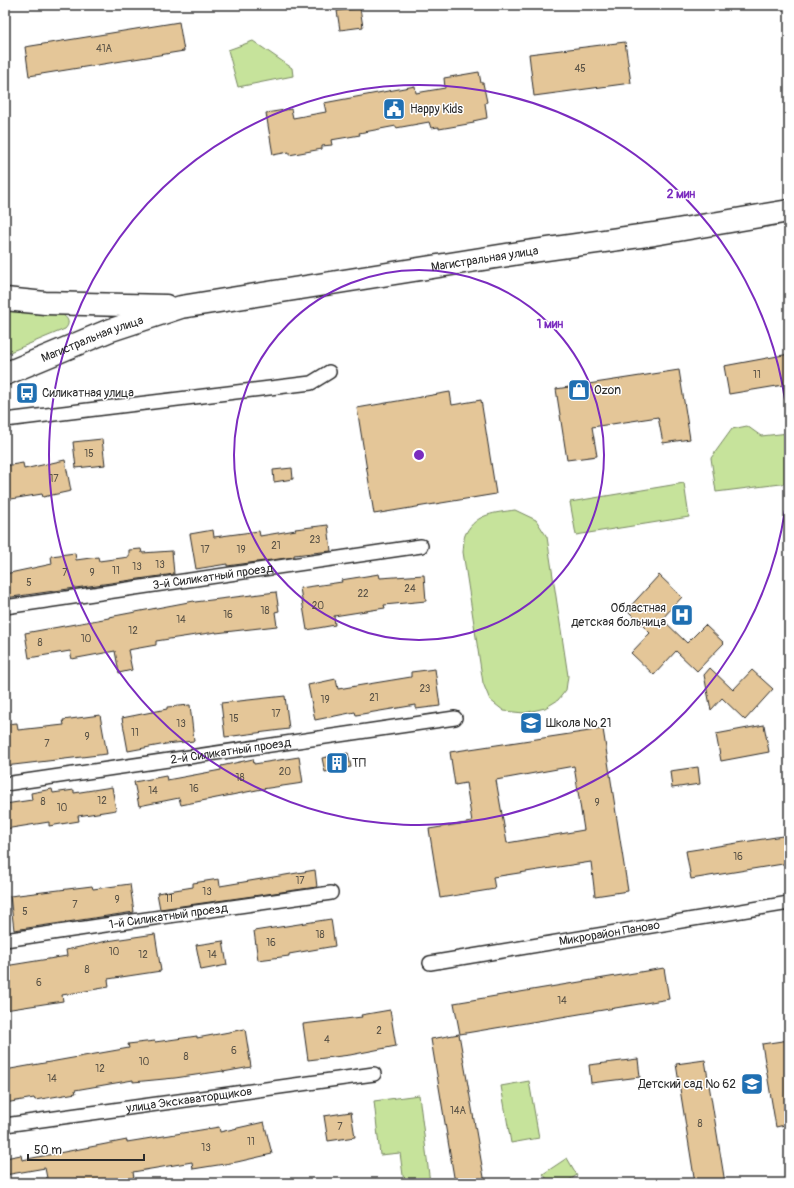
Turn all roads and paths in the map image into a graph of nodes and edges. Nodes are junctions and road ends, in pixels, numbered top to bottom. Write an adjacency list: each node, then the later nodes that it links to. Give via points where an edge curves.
1 (789, 210): 3 (highway, Магистральная улица, via 661,233)
2 (5, 299): 3 (highway, Магистральная улица, via 45,303)
3 (181, 307): 5 (highway, Магистральная улица, via 108,330)
4 (329, 372): 6 (street, via 311,383)
5 (5, 374)
6 (5, 420)
7 (421, 546): 8 (street, 3-й Силикатный проезд)
8 (5, 607)
9 (455, 718): 10 (street, 2-й Силикатный проезд)
10 (5, 784)
11 (331, 893): 13 (street, 1-й Силикатный проезд)
12 (789, 903): 14 (street, Микрорайон Паново)
13 (5, 940)
14 (430, 963)
15 (374, 1074): 16 (street, улица Экскаваторщиков)
16 (5, 1124)

